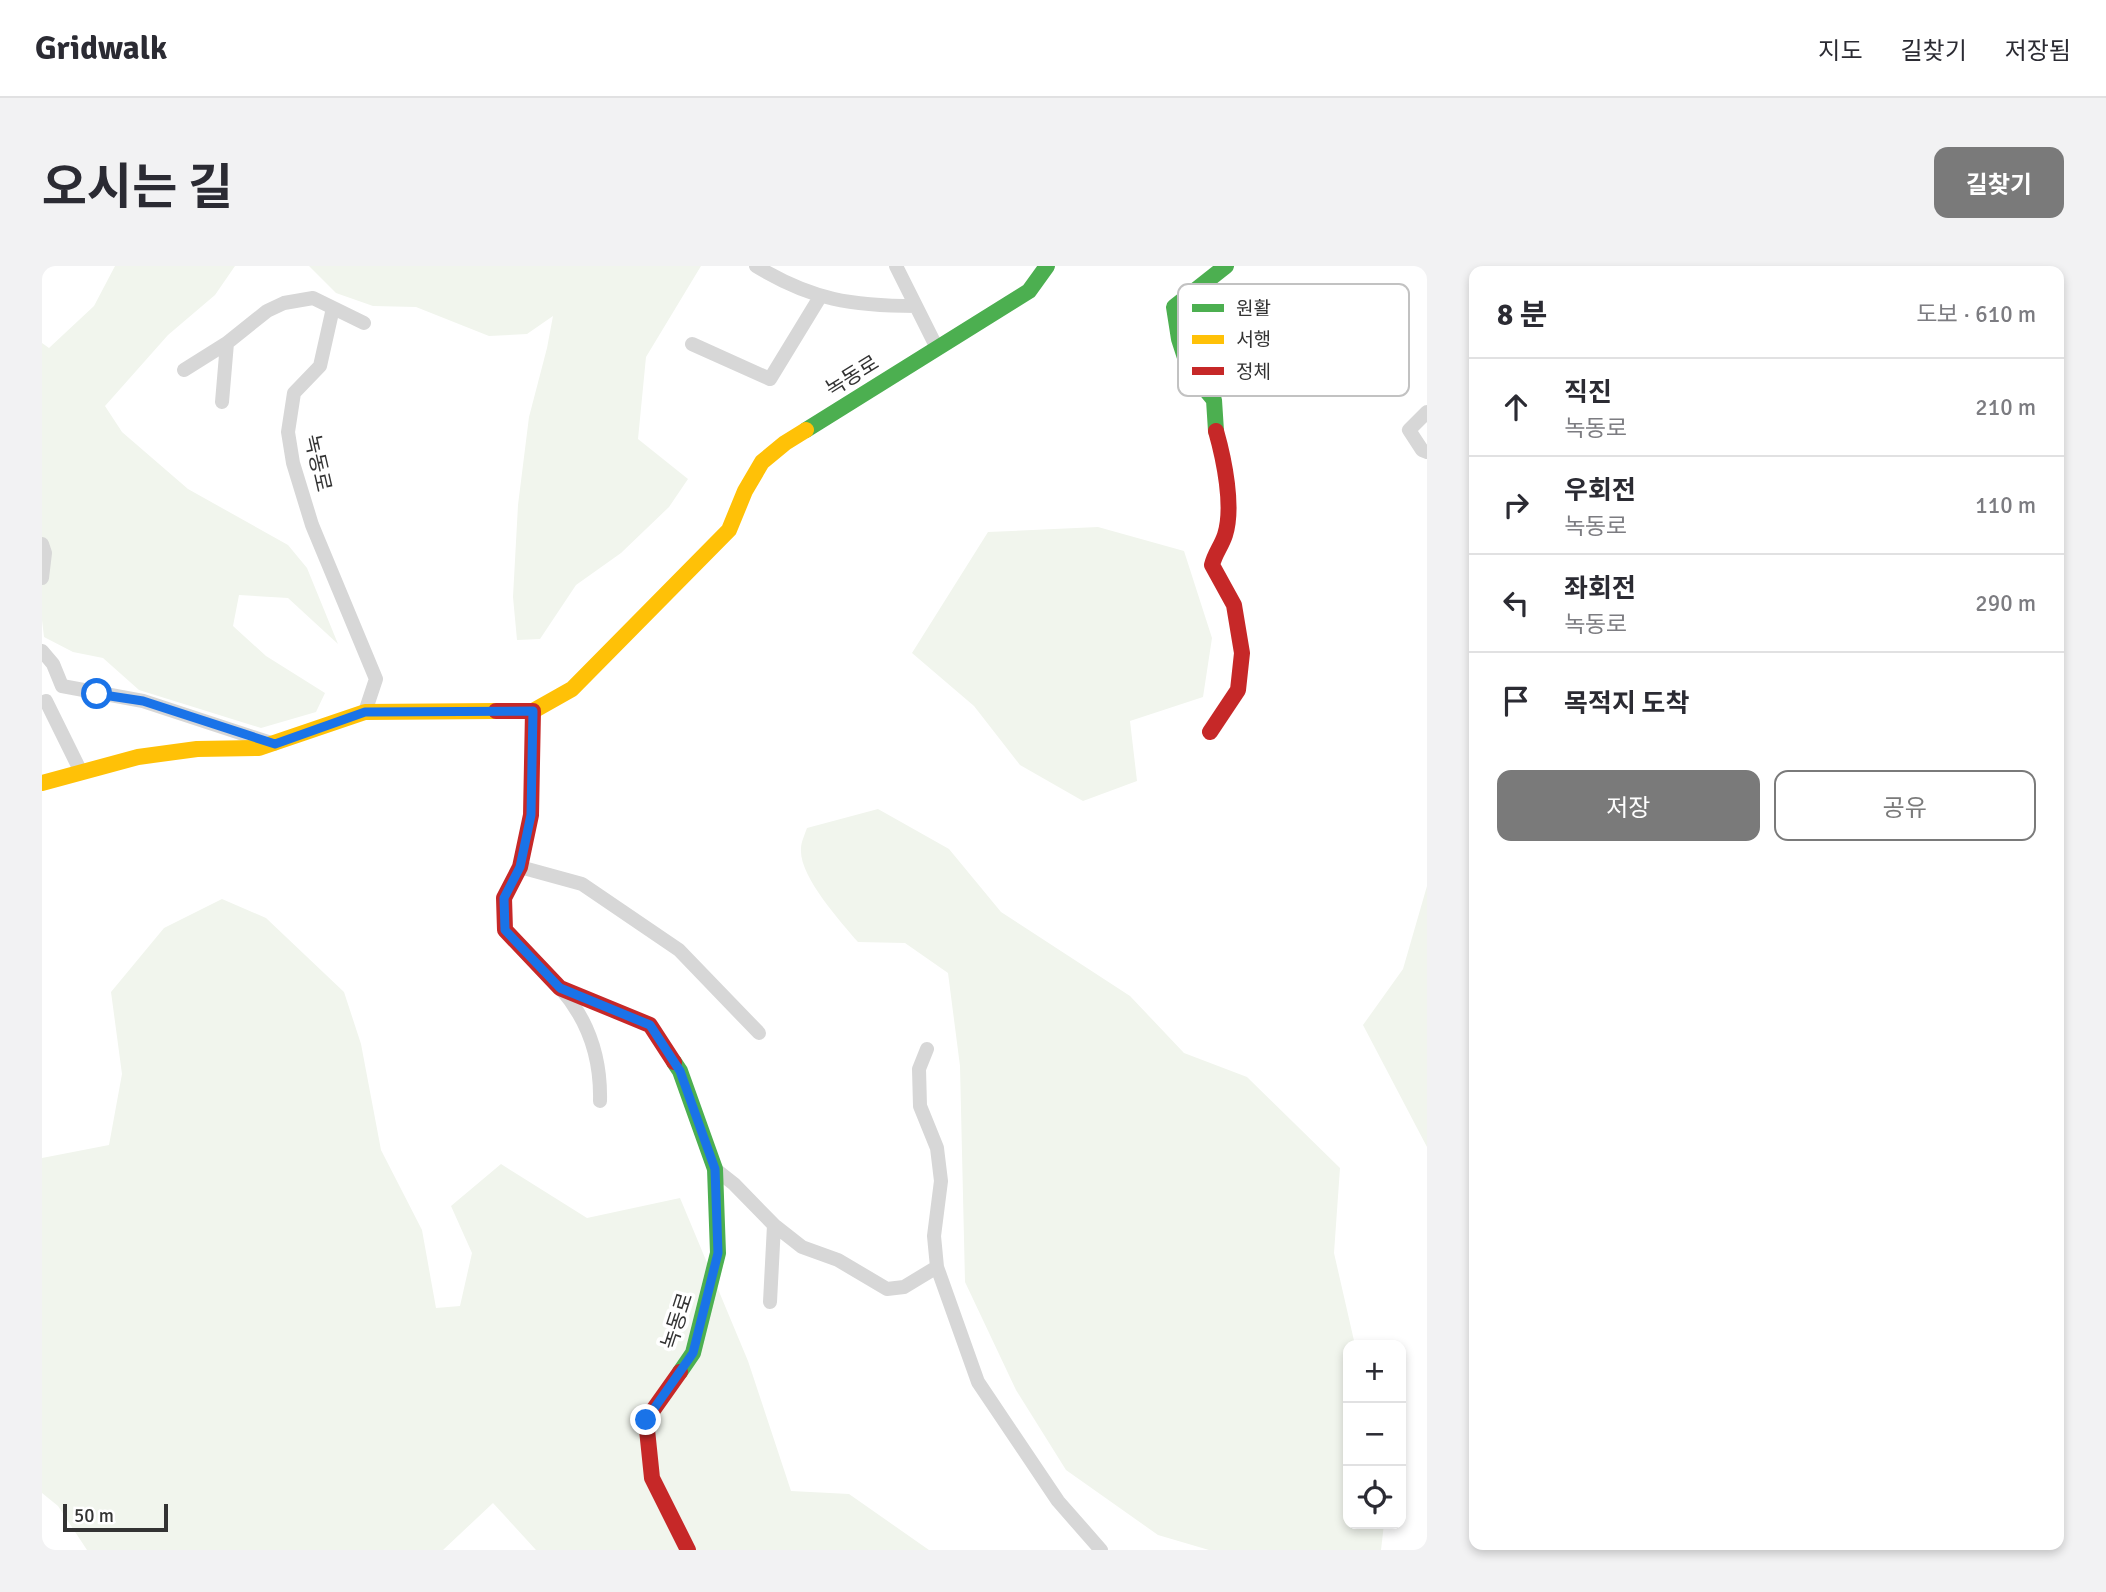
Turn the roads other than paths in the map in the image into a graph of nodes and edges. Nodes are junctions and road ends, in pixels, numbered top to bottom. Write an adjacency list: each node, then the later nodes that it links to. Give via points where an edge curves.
1 (756, 266): 6 (street, via 785,284)
2 (896, 266): 8 (street)
3 (1047, 266): 14 (street, 녹동로, via 1029,291)
4 (1226, 266): 5 (street)
5 (1205, 284)
6 (820, 297): 8 (street, via 875,306); 13 (street, via 770,380)
7 (1178, 302): 11 (street, via 1174,307)
8 (916, 306): 14 (street)
9 (333, 308): 10 (street); 12 (street, via 313,298 284,303); 25 (street, 녹동로, via 320,366 294,393 288,432 312,525 376,680)
10 (364, 323)
11 (1178, 333)
12 (227, 343): 15 (street); 17 (street)
13 (692, 344)
14 (937, 348): 24 (street, 녹동로, via 762,462 729,530 572,689)
15 (184, 370)
16 (1211, 396): 26 (street, via 1225,462 1227,503 1226,532 1212,565 1234,605 1242,653 1238,690)
17 (222, 402)
18 (1427, 412): 19 (street, via 1409,430)
19 (1427, 452)
20 (42, 544): 21 (street)
21 (42, 578)
22 (42, 651): 27 (street, via 62,686 143,701)
23 (46, 701): 28 (street)
24 (533, 711): 25 (street, 녹동로); 30 (street, 녹동로, via 531,815)
25 (365, 712): 27 (street, 녹동로)
26 (1210, 733)
27 (275, 744): 28 (street, 녹동로, via 138,757)
28 (80, 772): 29 (street, 녹동로)
29 (42, 783)
30 (520, 867): 31 (street, 녹동로, via 504,898 505,930); 32 (street, via 582,884 679,950)
31 (560, 988): 34 (street, 녹동로, via 594,1045); 35 (street, 녹동로, via 650,1025 680,1071)
32 (759, 1033)
33 (927, 1049): 37 (street, via 919,1069 920,1106 937,1148 942,1181 934,1236)
34 (600, 1101)
35 (715, 1169): 36 (street, 녹동로); 39 (street, 녹동로, via 718,1253 693,1353 646,1420 652,1478)
36 (774, 1225): 37 (street, 녹동로, via 802,1247 838,1260 887,1289 904,1287); 38 (street)
37 (937, 1268): 40 (street, via 978,1382 1058,1501)
38 (770, 1302)
39 (688, 1550)
40 (1101, 1550)

